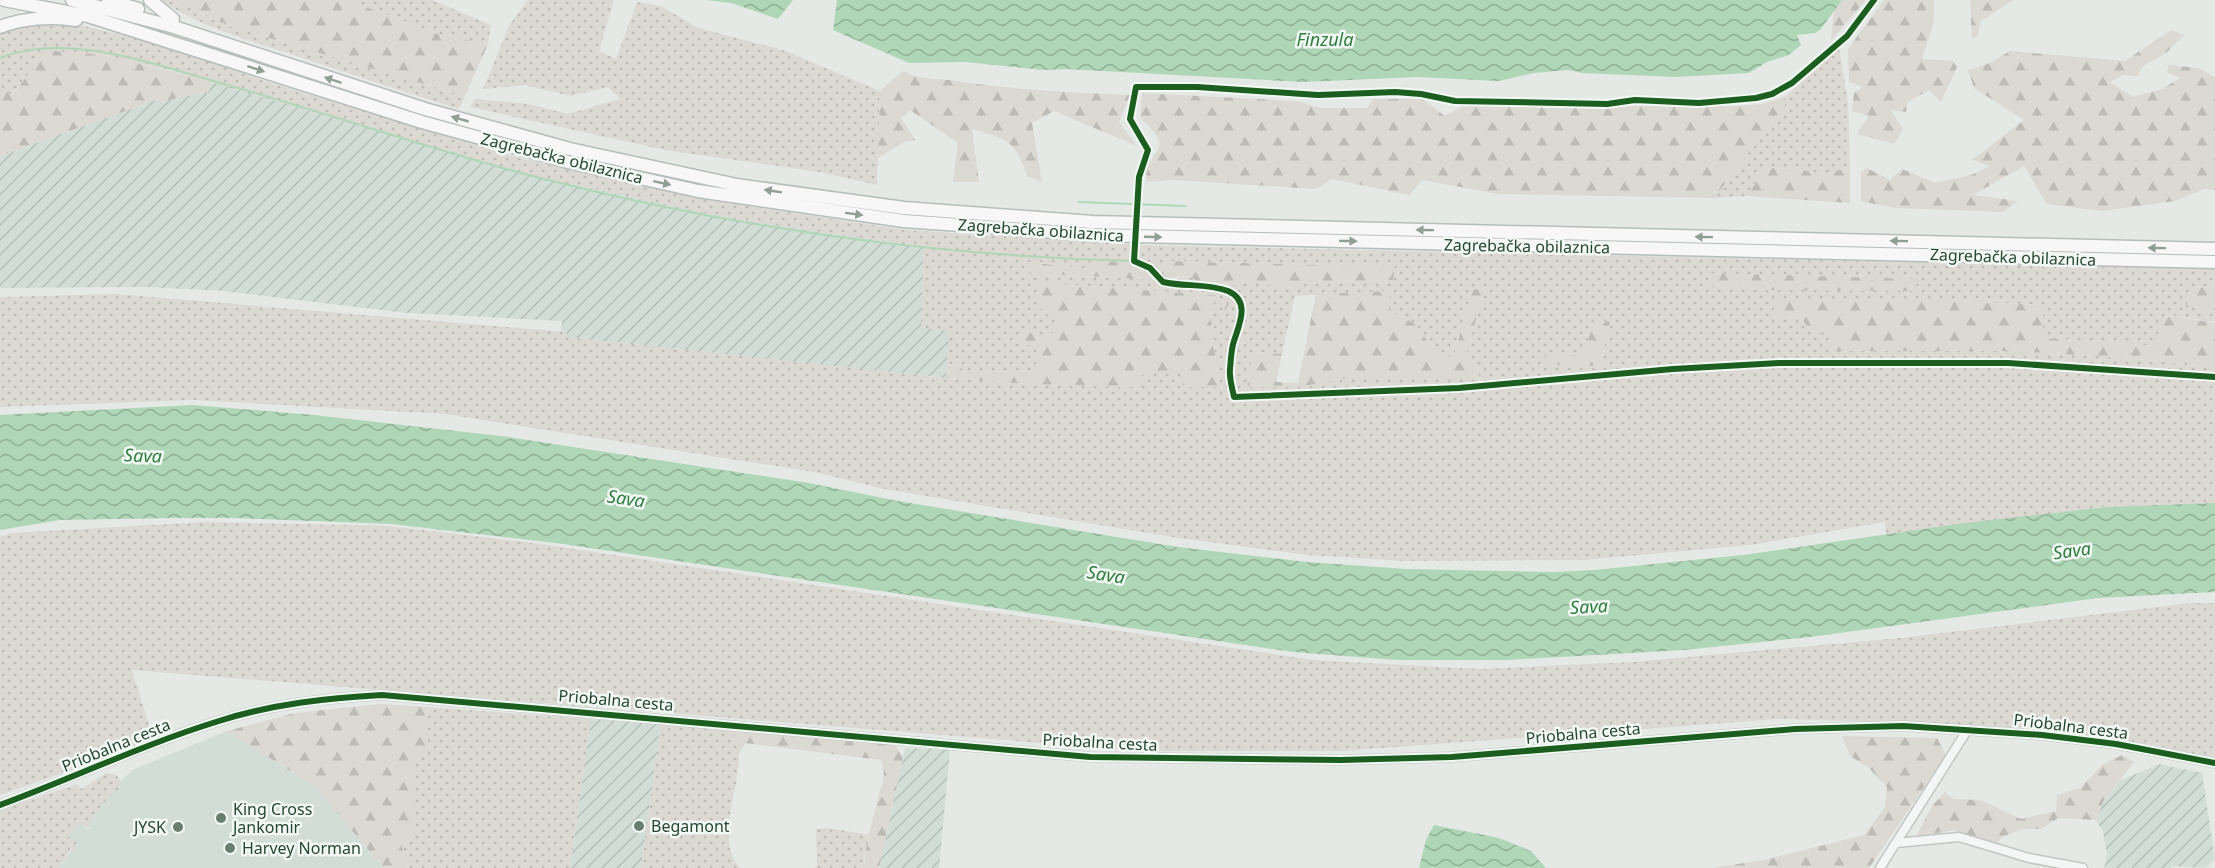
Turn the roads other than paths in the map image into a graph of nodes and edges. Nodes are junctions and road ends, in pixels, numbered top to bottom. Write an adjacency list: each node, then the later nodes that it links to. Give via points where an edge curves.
1 (4, 0): 7 (highway, Zagrebačka obilaznica, via 88,16)
2 (72, 0): 8 (highway, Zagrebačka obilaznica, via 174,27)
3 (108, 0): 5 (highway)
4 (150, 0): 5 (highway)
5 (173, 19): 8 (highway, via 237,43)
6 (0, 27): 7 (highway, via 23,21 68,19)
7 (201, 51): 10 (highway, Zagrebačka obilaznica, one-way to 10, via 422,122 568,162 698,191 904,220 1096,235)
8 (250, 53): 9 (highway, Zagrebačka obilaznica, one-way to 8, via 1093,222 904,208 737,185 604,158 435,112)
9 (2215, 249)
10 (2215, 262)
11 (1968, 729): 12 (street, Priobalna cesta, via 2116,744); 13 (street, Priobalna cesta, via 1795,729 1452,757 1090,757 382,694 300,703 219,720); 14 (street)
12 (2215, 763)
13 (0, 805)
14 (1896, 843): 15 (street); 16 (street, via 1959,837 2029,858)
15 (1880, 868)
16 (2083, 868)

